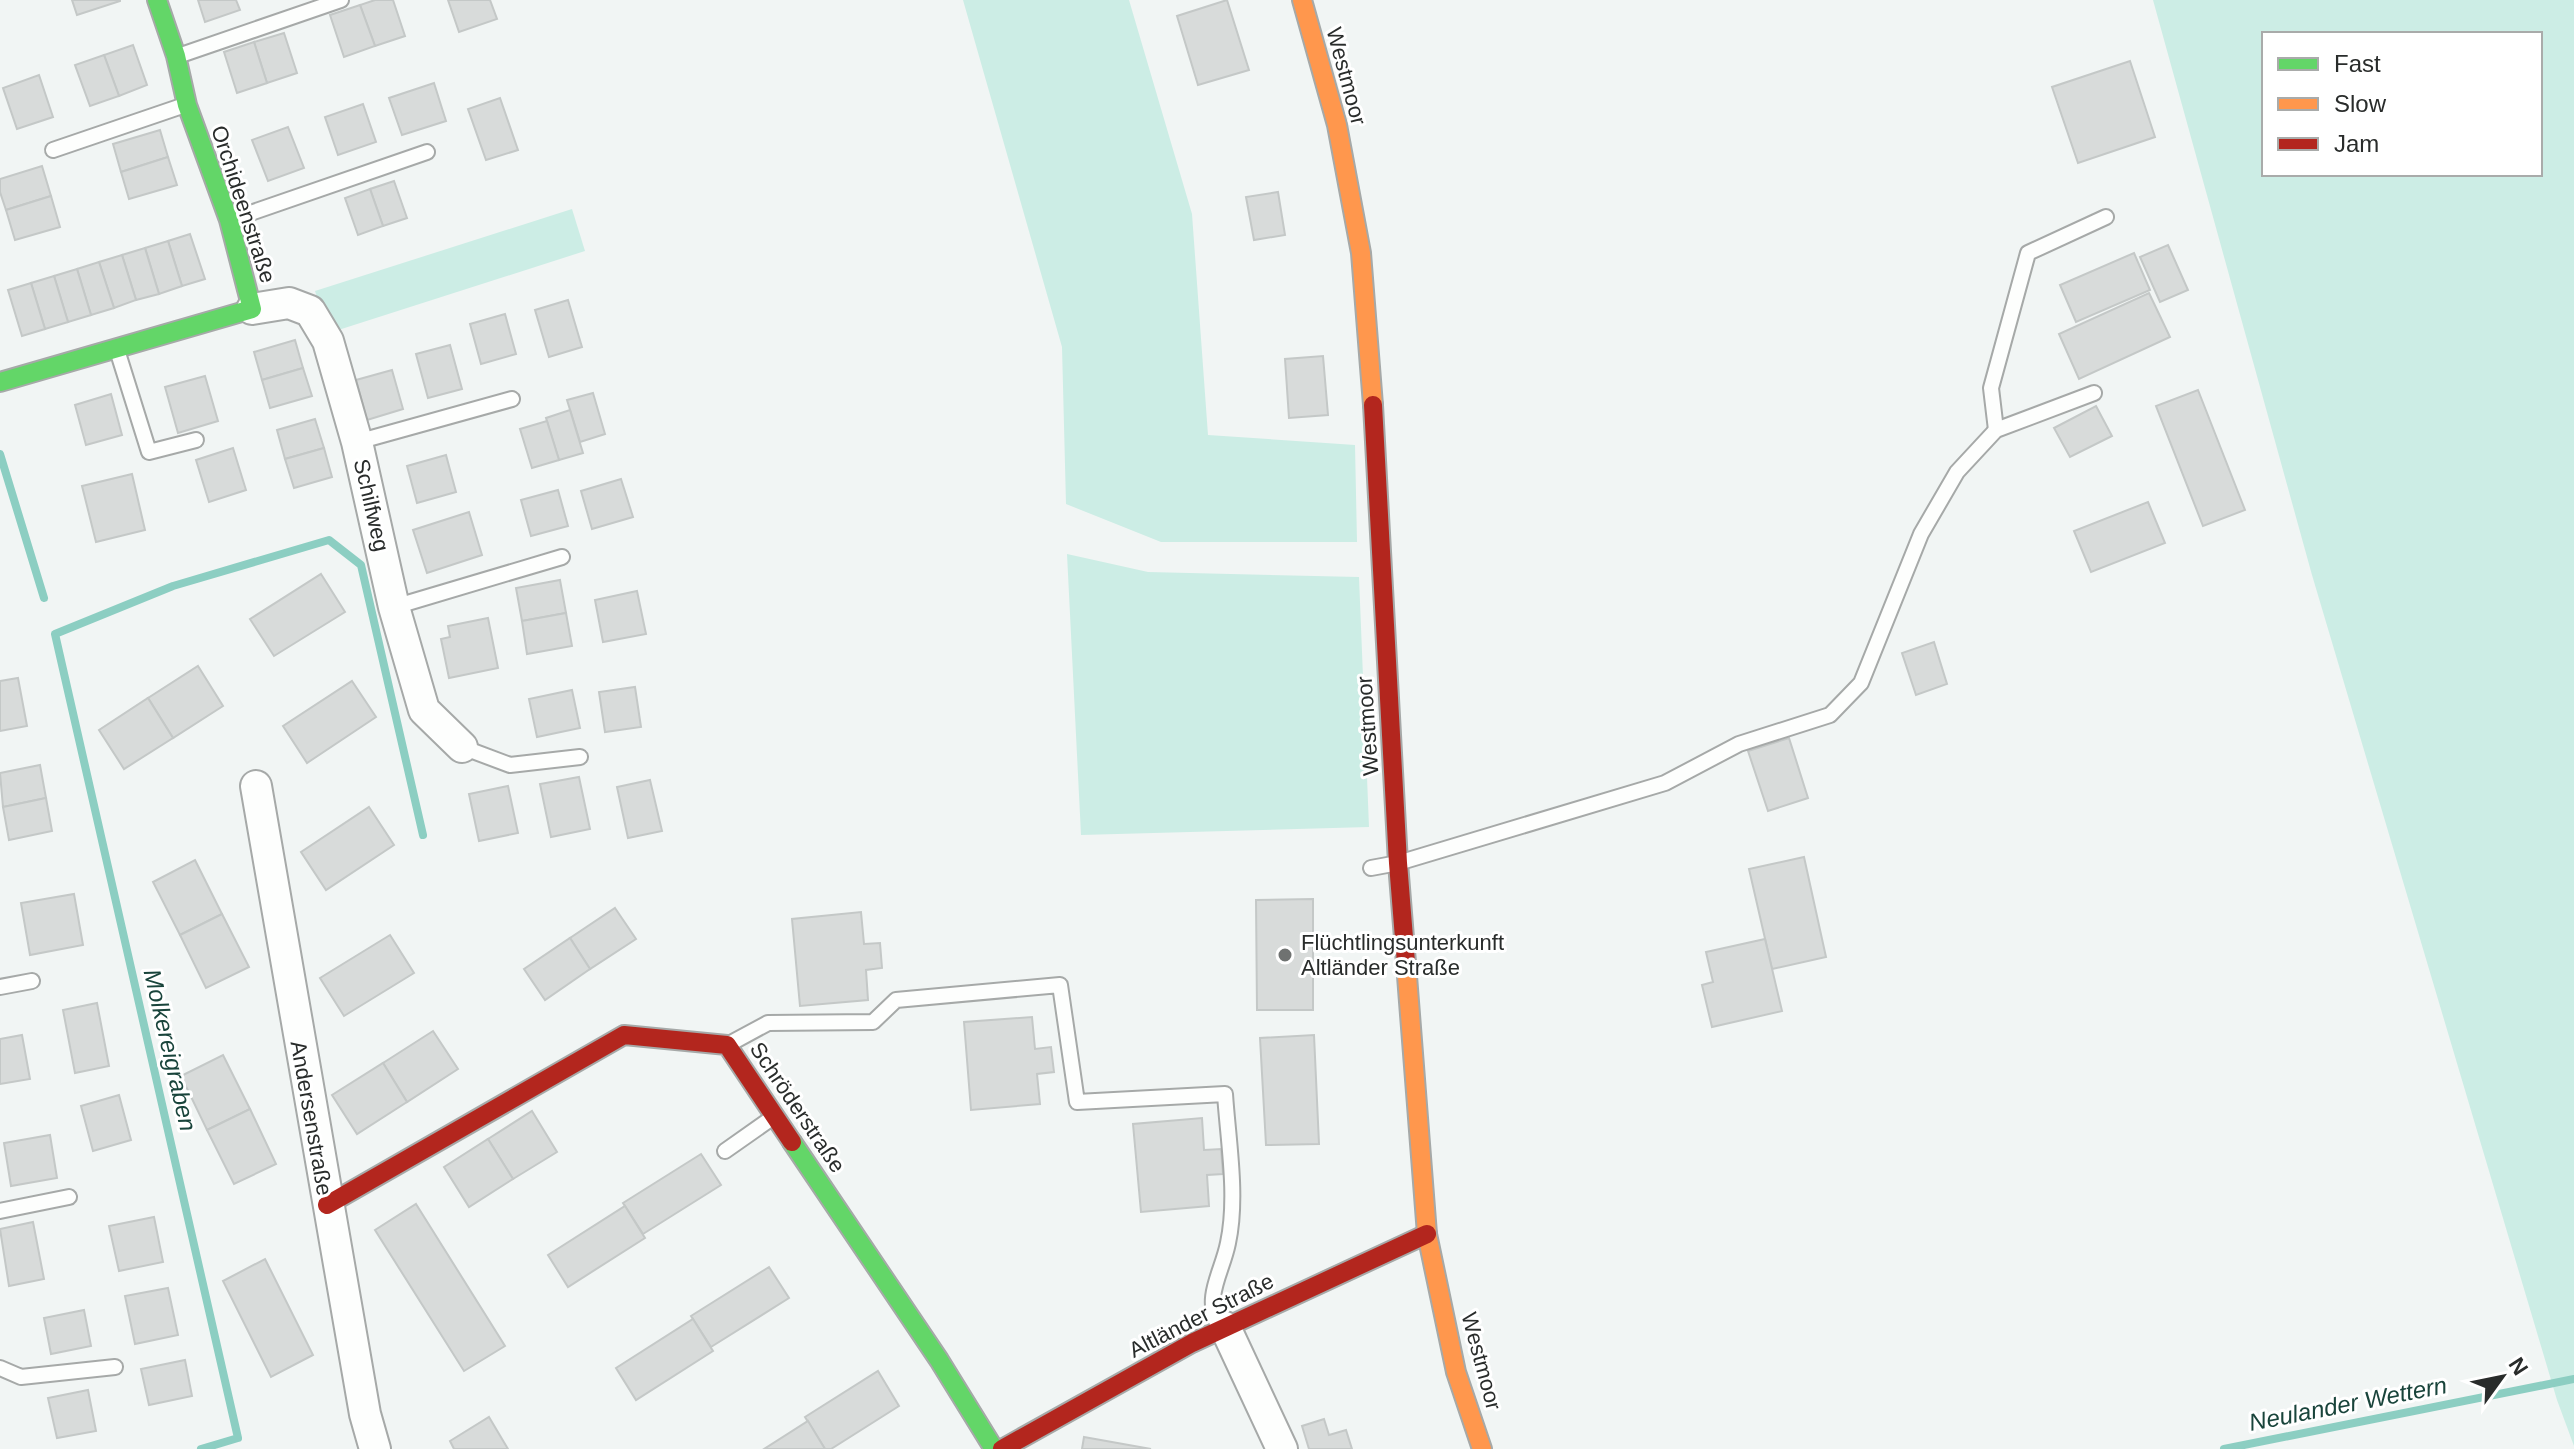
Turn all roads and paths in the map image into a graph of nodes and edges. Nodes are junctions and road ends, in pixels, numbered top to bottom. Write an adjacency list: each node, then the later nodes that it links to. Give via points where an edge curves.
1 (157, 0): 4 (street, Orchideenstraße)
2 (341, 0): 4 (lane)
3 (1302, 0): 23 (street, Westmoor, via 1337,125 1361,253)
4 (176, 56): 5 (street, Orchideenstraße)
5 (187, 105): 6 (lane); 9 (street, Orchideenstraße)
6 (53, 150)
7 (427, 152): 9 (lane)
8 (2106, 217): 15 (lane, via 2028,253 1991,388)
9 (229, 220): 10 (street, Orchideenstraße)
10 (252, 309): 11 (street, Orchideenstraße); 17 (street, Schilfweg, via 289,303 310,311 328,341)
11 (116, 348): 12 (street, Orchideenstraße); 16 (lane, via 149,452)
12 (0, 382)
13 (2094, 393): 15 (lane)
14 (512, 399): 17 (lane)
15 (1996, 430): 23 (lane, via 1957,472 1921,534 1861,683 1830,715 1739,744 1665,783)
16 (196, 440)
17 (357, 442): 19 (street, Schilfweg)
18 (562, 557): 19 (lane)
19 (394, 607): 20 (street, Schilfweg, via 424,710)
20 (462, 747): 21 (lane, via 510,765)
21 (580, 757)
22 (256, 786): 31 (street, Andersenstraße)
23 (1398, 863): 24 (lane); 33 (street, Westmoor)
24 (1371, 868)
25 (32, 981): 26 (lane)
26 (0, 987)
27 (727, 1045): 28 (street, Schröderstraße); 31 (street, Schröderstraße, via 624,1035); 34 (lane, via 768,1023 873,1022 896,1000 1060,985 1077,1102 1225,1094 1229,1240 1211,1306)
28 (776, 1116): 29 (lane); 38 (street, Schröderstraße)
29 (725, 1151)
30 (69, 1197): 32 (lane)
31 (327, 1205): 37 (street, Andersenstraße)
32 (0, 1211)
33 (1427, 1234): 34 (street, Altländer Straße); 41 (street, Westmoor, via 1456,1372)
34 (1222, 1328): 39 (street, Altländer Straße); 40 (street)
35 (115, 1367): 36 (lane, via 21,1377)
36 (0, 1368)
37 (375, 1449)
38 (994, 1449)
39 (1002, 1449)
40 (1282, 1449)
41 (1482, 1449)

